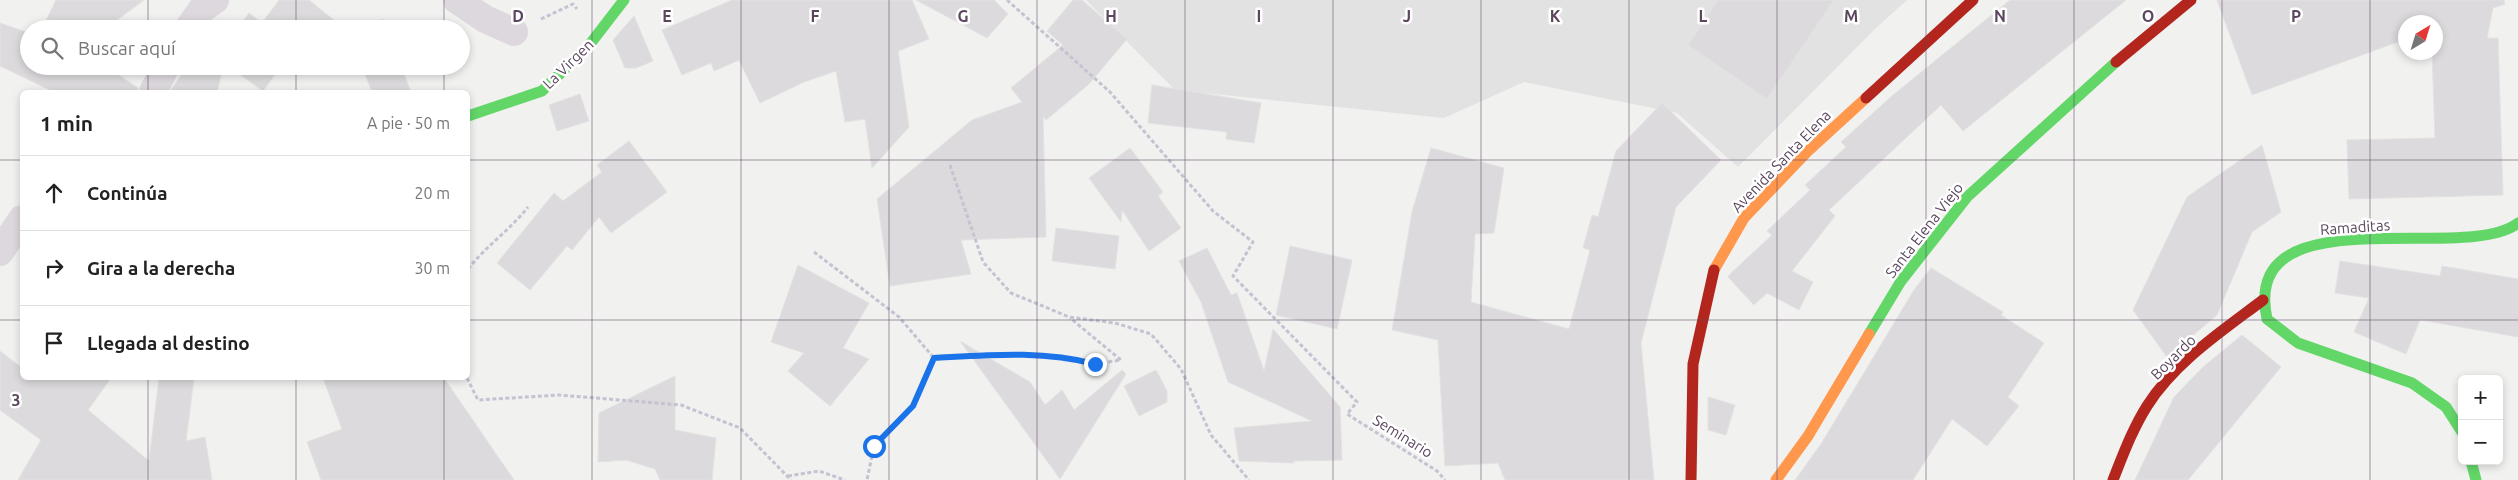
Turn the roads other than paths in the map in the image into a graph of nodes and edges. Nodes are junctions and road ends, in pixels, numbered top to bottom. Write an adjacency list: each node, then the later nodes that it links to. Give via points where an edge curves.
1 (215, 0): 6 (street, via 202,9)
2 (457, 0): 7 (street)
3 (624, 0): 10 (street, La Virgen, via 569,68 542,91)
4 (1973, 0): 17 (street, Avenida Santa Elena, via 1807,152 1744,218 1713,272 1693,364)
5 (2191, 0): 18 (street, Santa Elena Viejo, via 2104,72 1967,197 1902,281 1808,436)
6 (194, 20)
7 (514, 32)
8 (162, 75): 9 (street)
9 (154, 90)
10 (470, 115)
11 (20, 222): 13 (street)
12 (2518, 223): 14 (street, Ramaditas, via 2509,230 2463,237 2344,240 2309,246 2289,256 2268,276)
13 (0, 252)
14 (2263, 300): 15 (street, via 2268,318 2298,343 2412,383 2446,407); 19 (street, Boyardo, via 2226,327 2168,379 2137,422)
15 (2458, 422)
16 (2472, 465): 20 (street)
17 (1691, 480)
18 (1776, 480)
19 (2113, 480)
20 (2476, 480)

